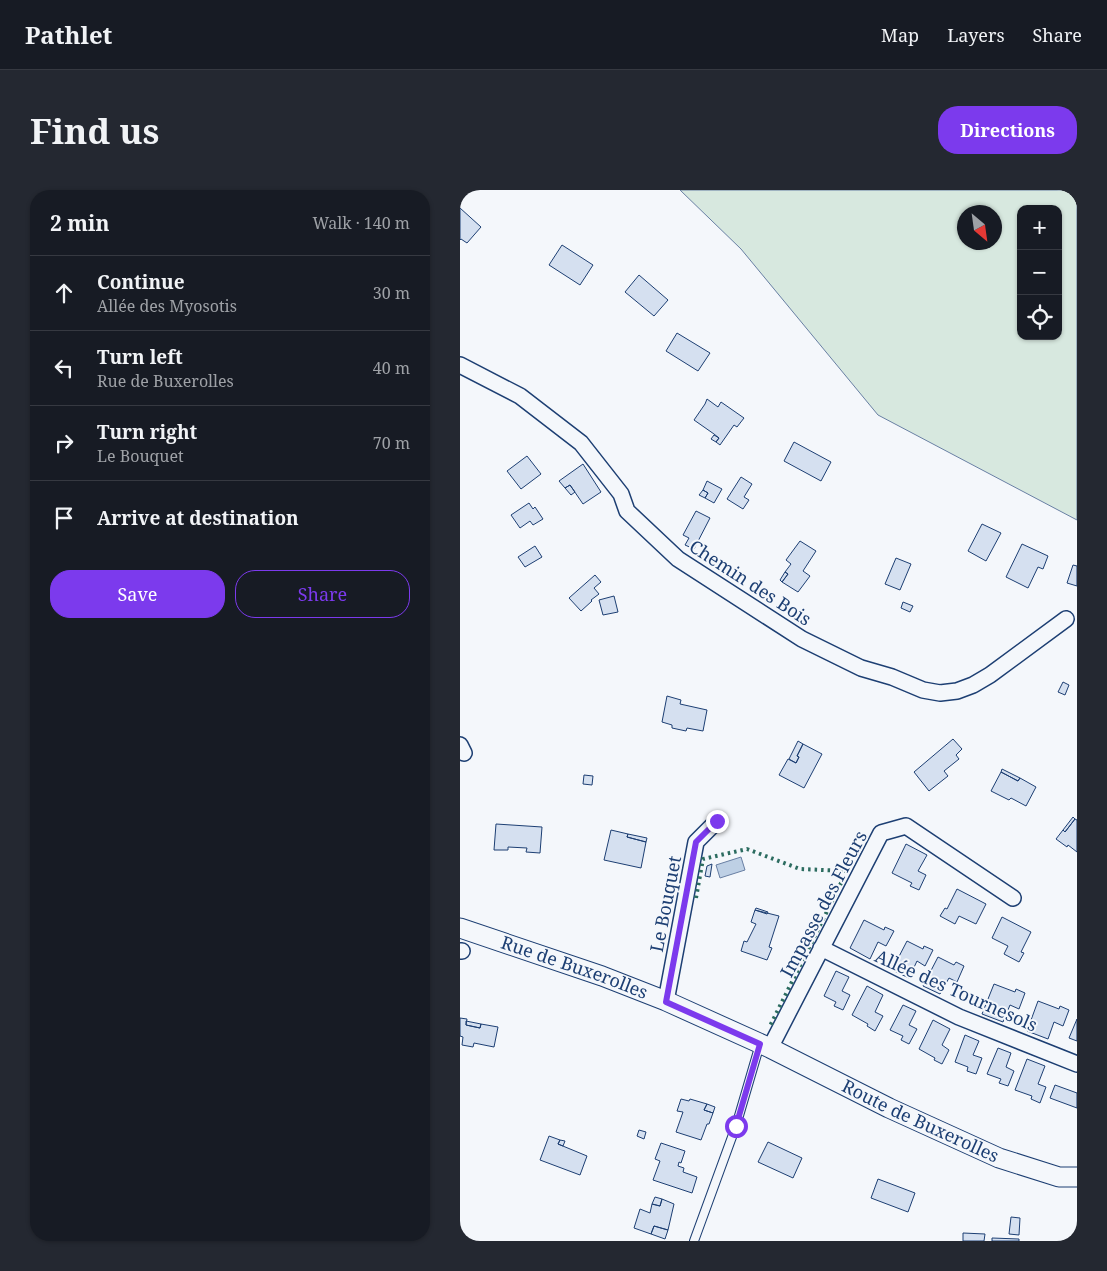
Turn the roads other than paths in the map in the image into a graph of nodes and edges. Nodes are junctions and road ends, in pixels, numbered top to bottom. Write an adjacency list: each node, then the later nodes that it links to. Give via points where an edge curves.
1 (460, 365): 2 (street, Chemin des Bois, via 520,396 580,443 621,494 627,511 678,559 802,639 860,668 923,690 957,691 990,675)
2 (1066, 619)
3 (717, 821): 7 (street, Le Bouquet, via 696,842)
4 (1013, 898): 6 (street, Impasse des Fleurs, via 906,826 898,828 881,833)
5 (460, 928): 7 (street, Rue de Buxerolles, via 602,976)
6 (821, 948): 8 (street, Impasse des Fleurs); 9 (street, Allée des Tournesols, via 959,1017)
7 (666, 1002): 8 (street, Rue de Buxerolles)
8 (765, 1046): 10 (street, Route de Buxerolles, via 999,1158 1059,1176); 11 (lane)
9 (1077, 1064)
10 (1077, 1177)
11 (694, 1241)

